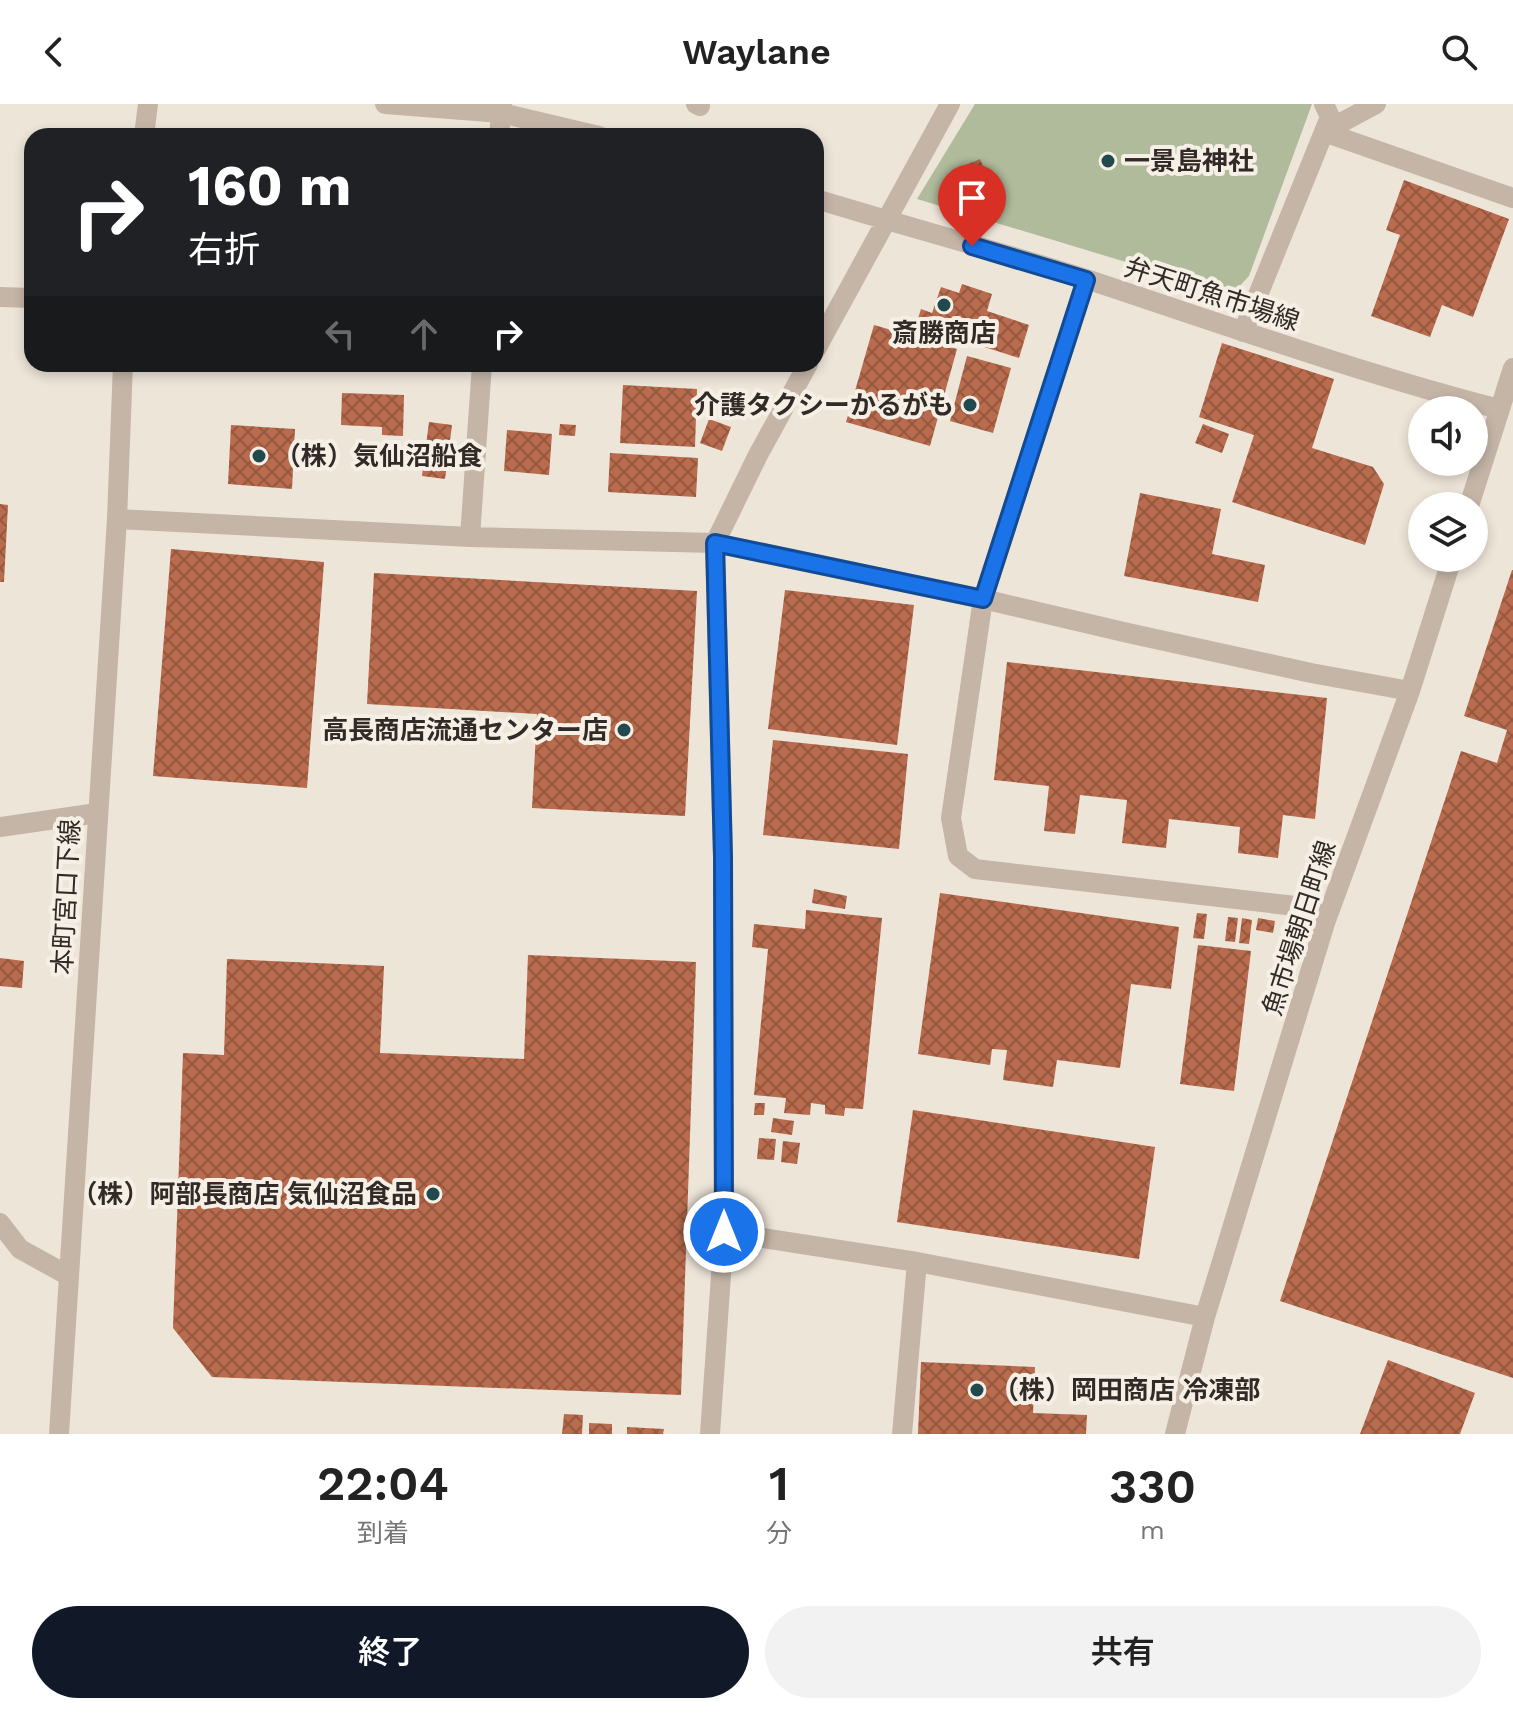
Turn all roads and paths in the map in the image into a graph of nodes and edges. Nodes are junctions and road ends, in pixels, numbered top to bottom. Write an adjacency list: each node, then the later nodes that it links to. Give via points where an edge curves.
1 (148, 104): 7 (street)
2 (385, 104): 6 (street)
3 (950, 104): 12 (street)
4 (1324, 104): 9 (street, via 1330,117)
5 (1376, 104): 9 (street)
6 (501, 109): 8 (street)
7 (145, 128)
8 (570, 128)
9 (1324, 132): 10 (street); 16 (street)
10 (1513, 198)
11 (824, 202): 12 (street, 弁天町魚市場線)
12 (886, 221): 13 (street, 弁天町魚市場線); 17 (street)
13 (1086, 280): 16 (street, 弁天町魚市場線); 28 (street)
14 (0, 297): 15 (street)
15 (24, 298)
16 (1243, 332): 22 (street, 弁天町魚市場線)
17 (824, 334)
18 (1513, 368): 22 (street)
19 (123, 372): 24 (street, 本町宮口下線)
20 (481, 372): 25 (street)
21 (804, 372): 26 (street)
22 (1499, 409): 23 (street)
23 (1473, 492)
24 (117, 519): 25 (street); 30 (street, 本町宮口下線)
25 (470, 537): 26 (street)
26 (715, 543): 28 (street); 34 (street)
27 (1448, 572): 29 (street, 魚市場朝日町線)
28 (983, 599): 29 (street); 32 (street, via 951,818 958,856 975,869)
29 (1410, 691): 32 (street, 魚市場朝日町線)
30 (97, 813): 31 (street); 36 (street, 本町宮口下線)
31 (0, 827)
32 (1330, 910): 37 (street, 魚市場朝日町線)
33 (0, 1223): 36 (street, via 20,1249)
34 (724, 1232): 35 (street); 39 (street)
35 (917, 1262): 37 (street); 40 (street)
36 (69, 1276): 38 (street, 本町宮口下線)
37 (1205, 1317): 41 (street, 魚市場朝日町線)
38 (59, 1434)
39 (710, 1434)
40 (902, 1434)
41 (1175, 1434)

